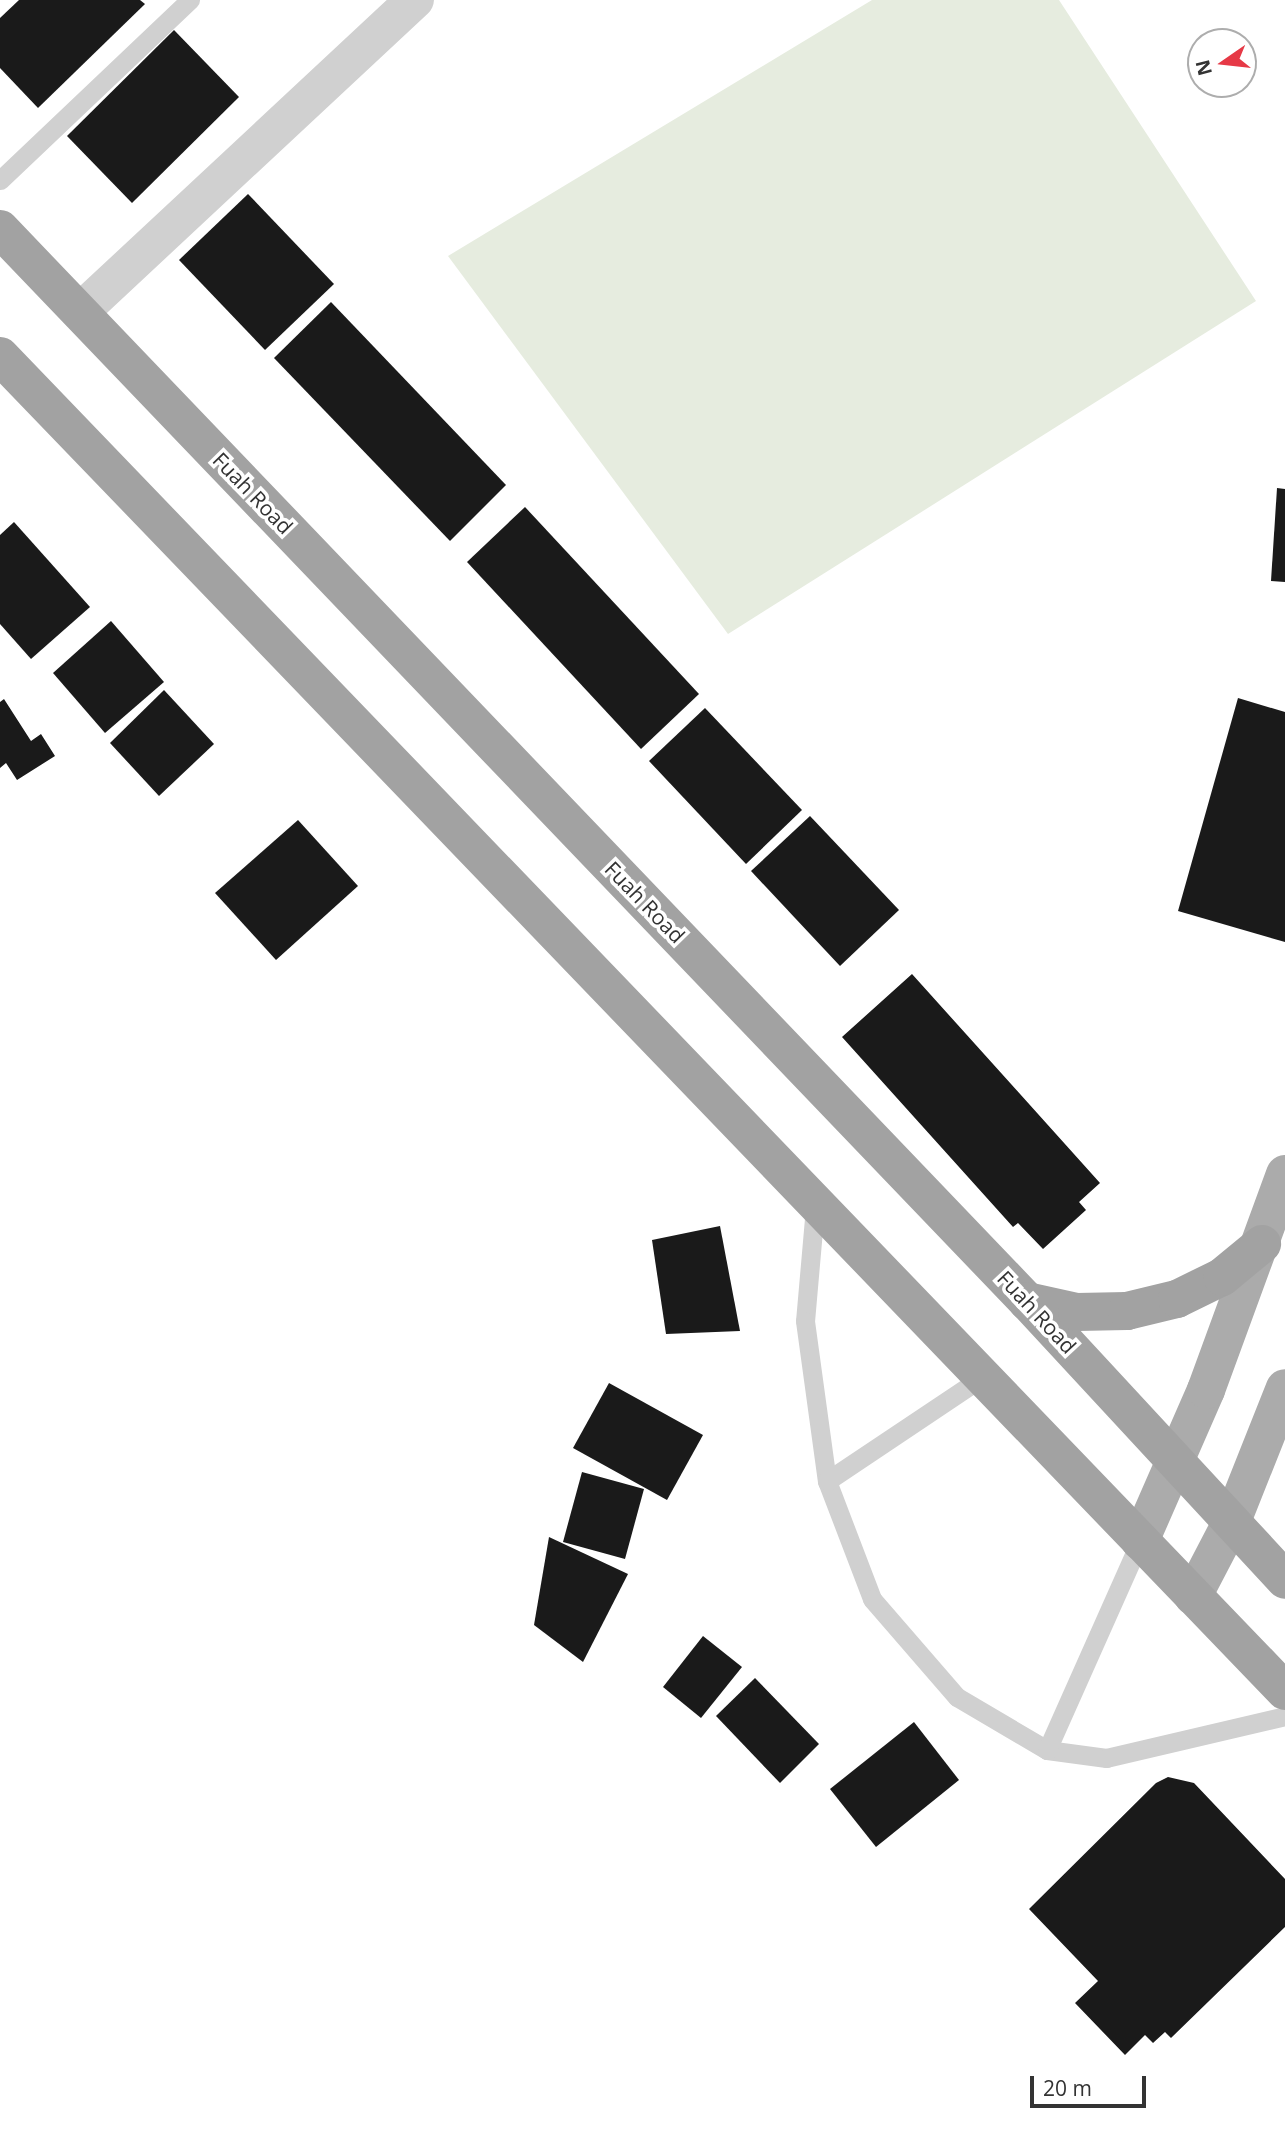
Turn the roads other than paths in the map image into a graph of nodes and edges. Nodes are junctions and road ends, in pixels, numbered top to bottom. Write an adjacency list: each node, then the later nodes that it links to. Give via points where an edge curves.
1 (190, 0): 3 (lane)
2 (415, 0): 5 (street)
3 (0, 180)
4 (0, 229): 5 (highway, Fuah Road)
5 (80, 312): 10 (highway, Fuah Road)
6 (0, 356): 8 (highway)
7 (1285, 1174): 9 (main road)
8 (815, 1207): 11 (highway); 14 (lane, via 805,1321)
9 (1262, 1244): 10 (highway, via 1222,1277 1177,1299 1127,1311 1077,1312); 13 (main road)
10 (1027, 1301): 13 (highway, Fuah Road)
11 (981, 1378): 14 (lane); 16 (highway)
12 (1285, 1388): 15 (main road)
13 (1176, 1462): 15 (highway, Fuah Road); 16 (main road)
14 (827, 1481): 21 (lane, via 872,1599 957,1697)
15 (1232, 1521): 17 (highway, Fuah Road); 18 (main road)
16 (1140, 1541): 18 (highway); 21 (lane)
17 (1285, 1580)
18 (1193, 1596): 19 (highway)
19 (1285, 1691)
20 (1285, 1716): 21 (lane, via 1106,1758)
21 (1047, 1750)

